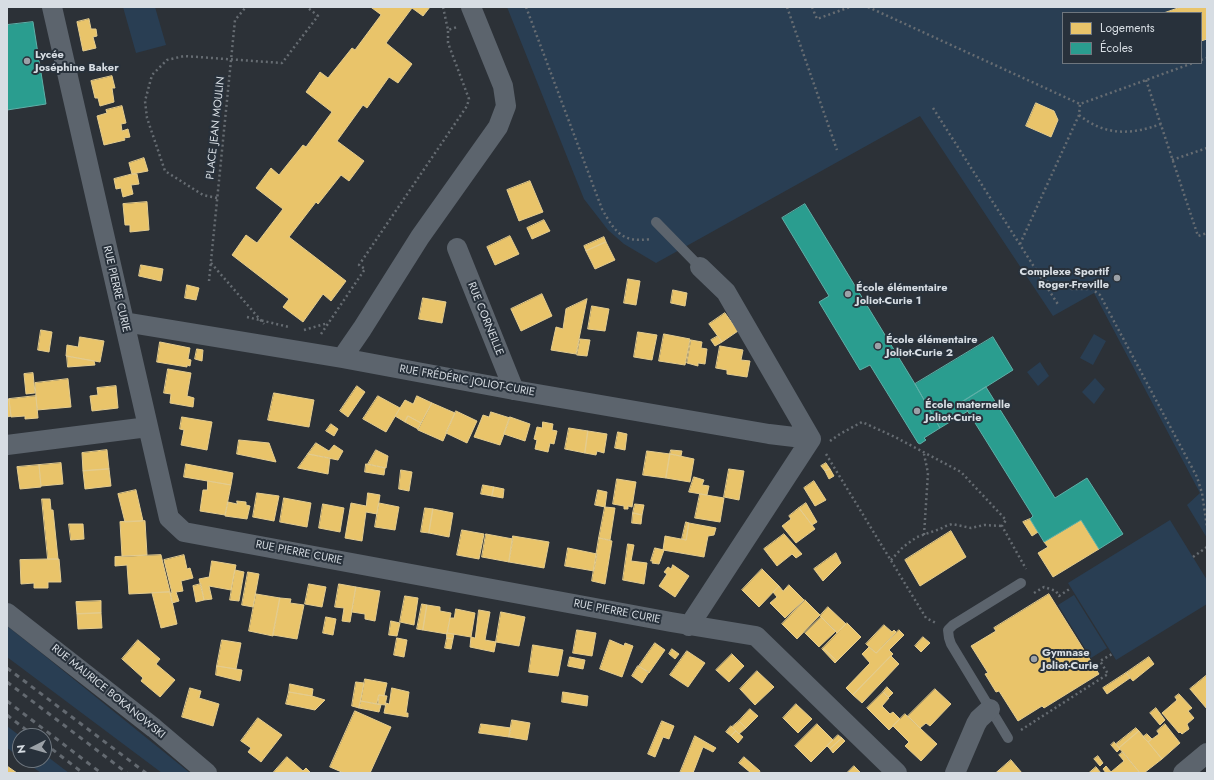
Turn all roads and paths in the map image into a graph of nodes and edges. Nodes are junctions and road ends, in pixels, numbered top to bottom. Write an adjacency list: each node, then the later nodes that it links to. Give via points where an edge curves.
1 (52, 7): 34 (street, RUE PIERRE CURIE)
2 (246, 7): 11 (path, PLACE JEAN MOULIN, via 235,20)
3 (307, 7): 11 (path, PLACE JEAN MOULIN, via 318,16 282,63)
4 (472, 7): 40 (street, via 503,86 506,106 498,127 420,237)
5 (526, 7): 24 (path, via 602,209 612,226 622,235 640,241)
6 (787, 7): 19 (path)
7 (812, 7): 8 (path, via 817,19)
8 (850, 7)
9 (868, 7): 14 (path)
10 (448, 30): 35 (path, via 448,43 469,99 467,106 359,265 365,269)
11 (231, 59): 21 (path, PLACE JEAN MOULIN); 21 (path, PLACE JEAN MOULIN, via 184,56 167,60 152,75 145,101 147,118 166,171 203,195)
12 (1190, 64): 13 (path)
13 (1146, 80): 14 (path); 17 (path)
14 (1080, 104): 16 (path)
15 (934, 108): 25 (path)
16 (1079, 115): 17 (path, via 1088,122 1112,132 1150,128); 25 (path)
17 (1161, 124): 20 (path)
18 (1207, 148): 20 (path)
19 (837, 150)
20 (1172, 160): 23 (path, via 1198,236)
21 (217, 198): 27 (path, PLACE JEAN MOULIN)
22 (656, 222): 24 (lane)
23 (1207, 233)
24 (668, 235): 28 (lane)
25 (1020, 244): 29 (path)
26 (456, 248): 41 (street, RUE CORNEILLE)
27 (211, 262): 30 (path, PLACE JEAN MOULIN); 33 (path)
28 (700, 267): 43 (street, via 726,292)
29 (1042, 280): 31 (path); 47 (path, via 1072,289 1092,289 1100,295 1197,478)
30 (209, 281)
31 (1059, 306)
32 (247, 317): 33 (path)
33 (260, 319): 36 (path); 38 (path)
34 (124, 322): 38 (street, RUE FRÉDÉRIC JOLIOT-CURIE); 42 (street, RUE PIERRE CURIE)
35 (328, 323): 37 (path); 39 (path)
36 (296, 329)
37 (303, 330)
38 (282, 348): 39 (street, RUE FRÉDÉRIC JOLIOT-CURIE)
39 (309, 352): 40 (street, RUE FRÉDÉRIC JOLIOT-CURIE)
40 (342, 358): 41 (street, RUE FRÉDÉRIC JOLIOT-CURIE)
41 (514, 390): 43 (street, RUE FRÉDÉRIC JOLIOT-CURIE)
42 (148, 427): 44 (street); 56 (street, RUE PIERRE CURIE, via 169,518 184,532)
43 (816, 443): 45 (path, via 862,422); 51 (path); 56 (street)
44 (7, 445)
45 (924, 454): 46 (path, via 960,472 1006,520); 48 (path, via 928,473)
46 (1002, 526): 48 (path, via 972,528 952,524); 52 (path, via 1026,568)
47 (1207, 528)
48 (924, 535): 51 (path, via 917,537)
49 (1207, 547): 50 (path)
50 (1193, 557)
51 (890, 560): 57 (path, via 926,618)
52 (1021, 583): 57 (lane)
53 (1071, 588): 54 (path)
54 (1065, 592)
55 (7, 613): 62 (street, RUE MAURICE BOKANOWSKI)
56 (689, 626): 63 (street, RUE PIERRE CURIE, via 756,636)
57 (948, 630): 59 (lane, via 951,644)
58 (1112, 654): 60 (path, via 1100,661 1108,674)
59 (990, 709): 60 (lane); 64 (street, via 976,724)
60 (1008, 738)
61 (1207, 753): 65 (street)
62 (207, 773)
63 (897, 773)
64 (955, 773)
65 (1183, 773)

